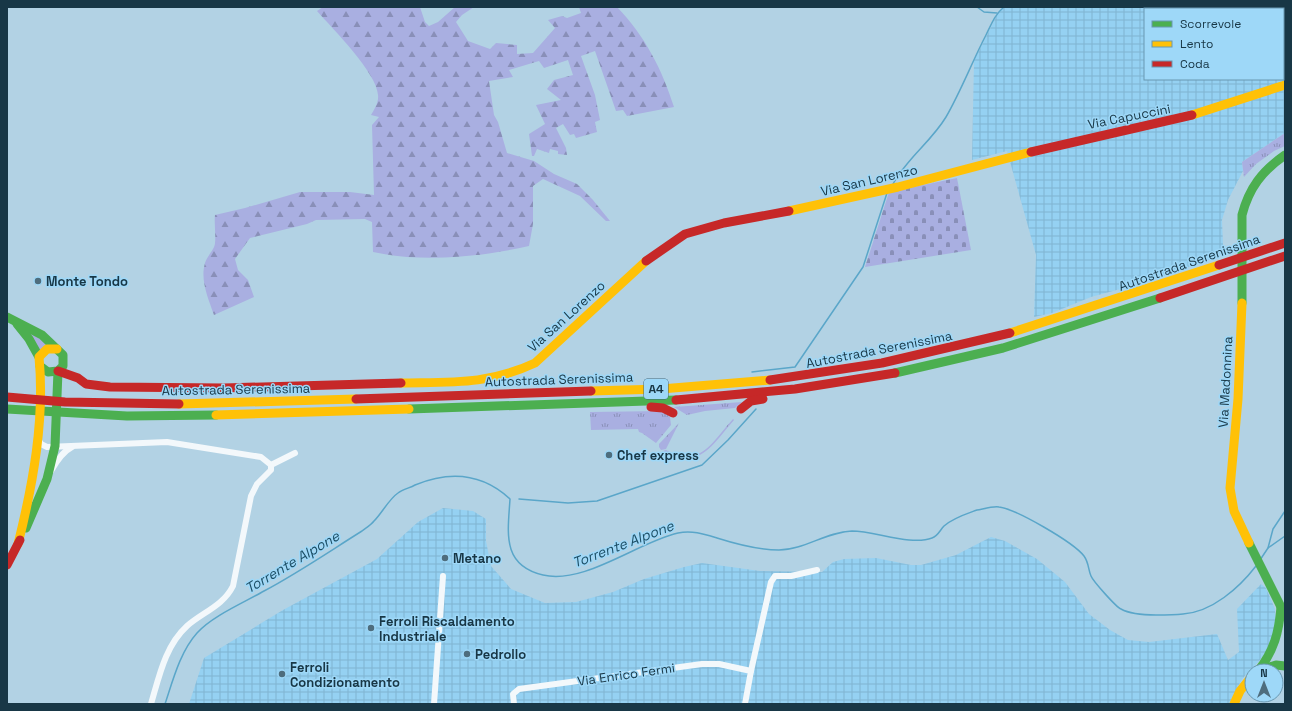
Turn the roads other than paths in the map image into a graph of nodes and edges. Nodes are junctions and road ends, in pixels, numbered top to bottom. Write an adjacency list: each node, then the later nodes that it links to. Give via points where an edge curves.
1 (1285, 85): 3 (main road, Via Capuccini, via 1182,118 1055,145)
2 (1285, 155): 28 (main road, Via Madonnina, via 1264,171 1252,186 1242,215 1238,399 1230,488 1234,511 1273,592)
3 (977, 166): 10 (main road, Via San Lorenzo, via 898,188 769,216 724,223 684,234 640,265 535,363 496,378 476,381 169,388 93,386)
4 (1285, 243): 12 (main road, Autostrada Serenissima / A4, via 998,337 920,356 788,379 661,389 183,404 65,402)
5 (1285, 256): 11 (main road, Autostrada Serenissima / A4, via 1003,348 884,375)
6 (7, 317): 7 (main road, via 42,335); 8 (main road, via 20,328)
7 (60, 352): 8 (main road, via 47,349); 9 (main road, via 64,362); 10 (main road)
8 (40, 361): 9 (main road, Via San Lorenzo, via 48,372); 18 (main road)
9 (60, 377): 10 (main road, Via San Lorenzo); 17 (main road)
10 (78, 378)
11 (795, 389): 13 (main road, Autostrada Serenissima / A4, via 699,399); 15 (main road, via 777,396 751,401)
12 (7, 397)
13 (602, 403): 14 (main road, Autostrada Serenissima / A4, via 185,416 127,416); 16 (main road, via 663,408)
14 (7, 409)
15 (740, 409)
16 (674, 413)
17 (56, 432): 19 (street, via 64,442); 20 (main road)
18 (37, 435): 20 (street, via 41,444 47,447); 24 (main road, via 30,494)
19 (75, 445): 20 (street); 22 (street, via 166,442 261,457); 23 (street, via 60,457)
20 (55, 446): 23 (main road)
21 (295, 453): 22 (street)
22 (271, 465): 33 (street, via 271,470 257,484 251,496 233,586 222,602 198,617 178,636 166,654)
23 (47, 479): 24 (main road)
24 (18, 544): 25 (main road)
25 (7, 565)
26 (817, 570): 31 (street, via 797,575 775,576 771,582)
27 (443, 576): 34 (street)
28 (1284, 607): 29 (main road)
29 (1281, 641): 30 (main road)
30 (1264, 663)
31 (751, 671): 35 (street, Via Enrico Fermi, via 713,664 519,689 513,694); 36 (street)
32 (1244, 686): 37 (main road)
33 (151, 704)
34 (434, 704)
35 (514, 704)
36 (745, 704)
37 (1234, 704)

